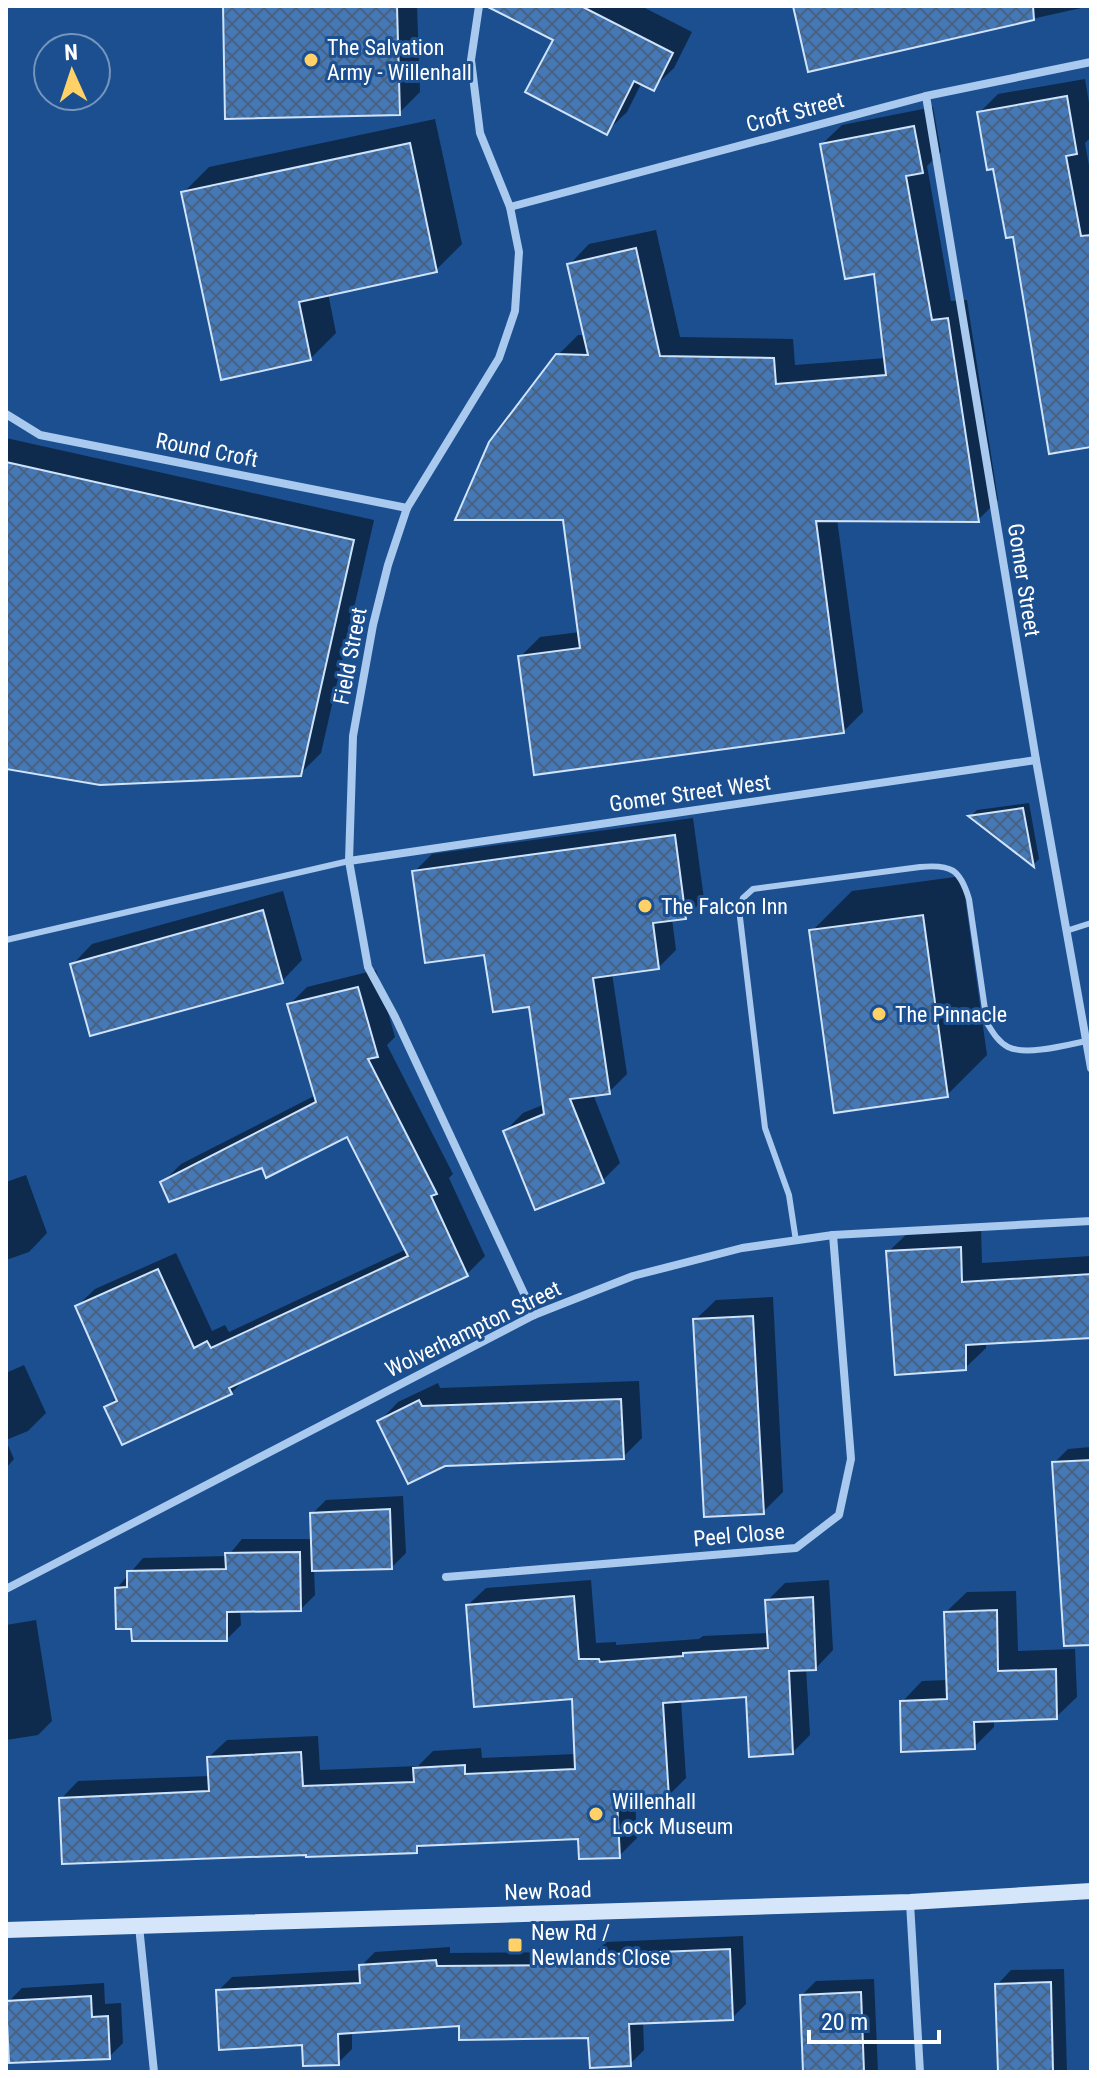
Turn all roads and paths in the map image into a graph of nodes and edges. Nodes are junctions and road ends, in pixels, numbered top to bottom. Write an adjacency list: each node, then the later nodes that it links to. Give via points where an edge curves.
1 (479, 6): 4 (street, Field Street, via 471,60 480,133)
2 (1091, 62): 3 (street, Croft Street)
3 (926, 96): 4 (street, Croft Street); 7 (street, Gomer Street)
4 (510, 207): 6 (street, Field Street, via 519,252 515,311 499,358)
5 (6, 414): 6 (street, Round Croft, via 40,435)
6 (407, 508): 8 (street, Field Street, via 373,625 353,736)
7 (1036, 760): 8 (street, Gomer Street West); 10 (street, Gomer Street)
8 (349, 861): 11 (lane); 17 (street, Field Street, via 368,967)
9 (1091, 923): 10 (lane)
10 (1066, 931): 12 (street, Gomer Street)
11 (6, 940)
12 (1086, 1041): 13 (street, Gomer Street); 16 (lane, via 1047,1049 1010,1048 996,1037 987,1023 964,880 951,868 920,867 753,889 739,909 765,1128 789,1195)
13 (1091, 1068)
14 (1091, 1221): 15 (street, Wolverhampton Street)
15 (833, 1235): 16 (street, Wolverhampton Street); 18 (street, Peel Close, via 851,1459 839,1515 796,1548)
16 (796, 1241): 17 (street, Wolverhampton Street, via 742,1248 633,1276)
17 (534, 1315): 19 (street, Wolverhampton Street)
18 (446, 1577)
19 (6, 1589)
20 (1091, 1891): 21 (main road, New Road)
21 (910, 1902): 22 (main road, New Road); 25 (street)
22 (139, 1926): 23 (main road, New Road); 24 (street)
23 (6, 1930)
24 (154, 2072)
25 (920, 2072)

